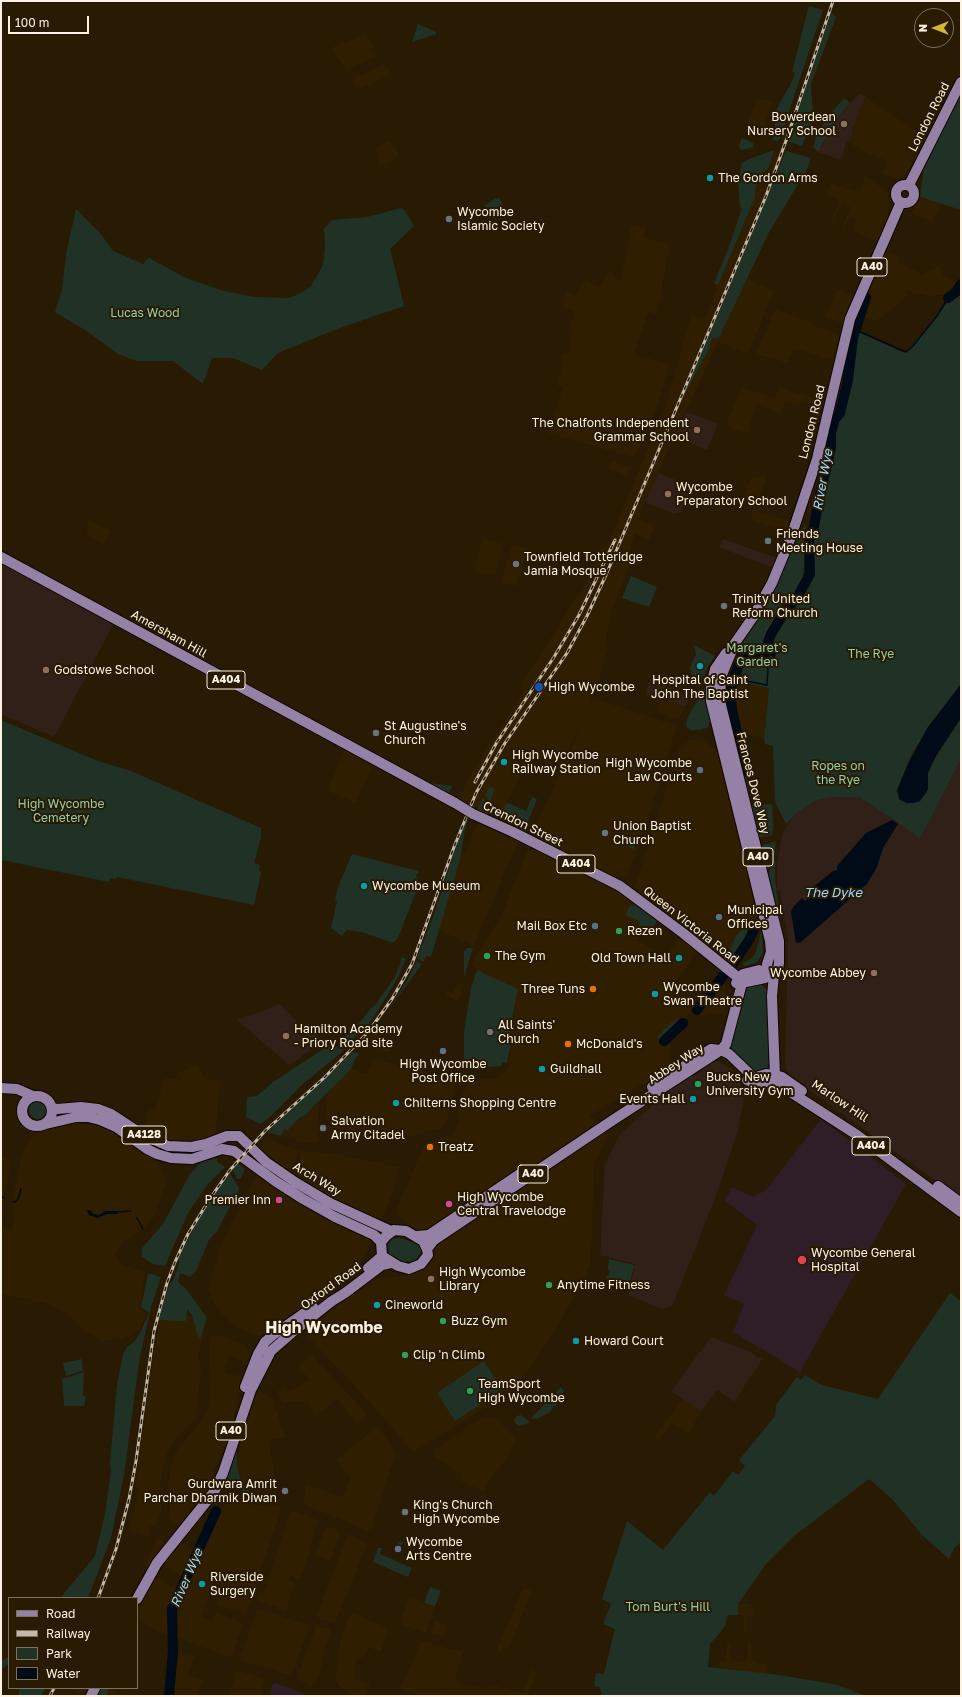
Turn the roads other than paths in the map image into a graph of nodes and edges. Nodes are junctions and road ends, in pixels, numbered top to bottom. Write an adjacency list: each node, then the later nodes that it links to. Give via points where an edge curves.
1 (961, 82): 3 (main road, London Road / A40, via 909,185 903,184 896,190 896,198 901,202 850,319 817,459 791,537 772,583)
2 (1, 556): 4 (main road, Amersham Hill / A404)
3 (719, 668): 6 (main road, Frances Dove Way / A40, via 725,739 770,941 771,952 767,964)
4 (453, 802): 5 (main road, Crendon Street / A404, bridge, via 617,884)
5 (626, 892): 7 (main road, Queen Victoria Road / A404)
6 (769, 975): 7 (main road, via 759,970 743,974); 9 (main road, Frances Dove Way)
7 (740, 979): 8 (main road, via 734,985 720,1043)
8 (721, 1050): 9 (main road, via 726,1060 745,1080 758,1085); 17 (main road, Abbey Way / A40, via 612,1117)
9 (776, 1075): 15 (main road, Marlow Hill / A404, via 862,1131); 16 (main road, Marlow Hill / A404, via 778,1084 857,1135)
10 (5, 1089): 11 (main road, via 17,1089); 13 (main road, via 19,1099)
11 (33, 1096): 12 (main road, via 45,1097); 13 (main road, via 24,1104)
12 (52, 1108): 14 (main road, via 52,1115); 18 (main road, Arch Way / A4128, via 98,1109 168,1146 192,1147 227,1136 239,1136 266,1162 295,1182 330,1203)
13 (22, 1110): 14 (main road, via 23,1117 30,1124)
14 (46, 1124): 20 (main road, Arch Way / A4128, via 76,1116 100,1120 116,1127 147,1149 171,1158 192,1159 222,1149 234,1151 303,1199 374,1235)
15 (961, 1203)
16 (961, 1212)
17 (451, 1225): 19 (main road, Abbey Way / A40, via 429,1235); 21 (main road, Abbey Way / A40)
18 (391, 1231): 19 (main road, via 406,1231); 20 (main road)
19 (416, 1236): 21 (main road, via 423,1241)
20 (381, 1242): 22 (main road)
21 (427, 1249): 23 (main road, Abbey Way / A40, via 428,1254 416,1267 409,1269)
22 (382, 1256): 23 (main road, Abbey Way / A40); 24 (main road, Oxford Road / A40, via 355,1280 335,1291 273,1335)
23 (391, 1263): 24 (main road, Oxford Road / A40, via 382,1266)
24 (267, 1348): 25 (main road, A40, via 244,1389 223,1457 219,1483 157,1563)
25 (138, 1597)

